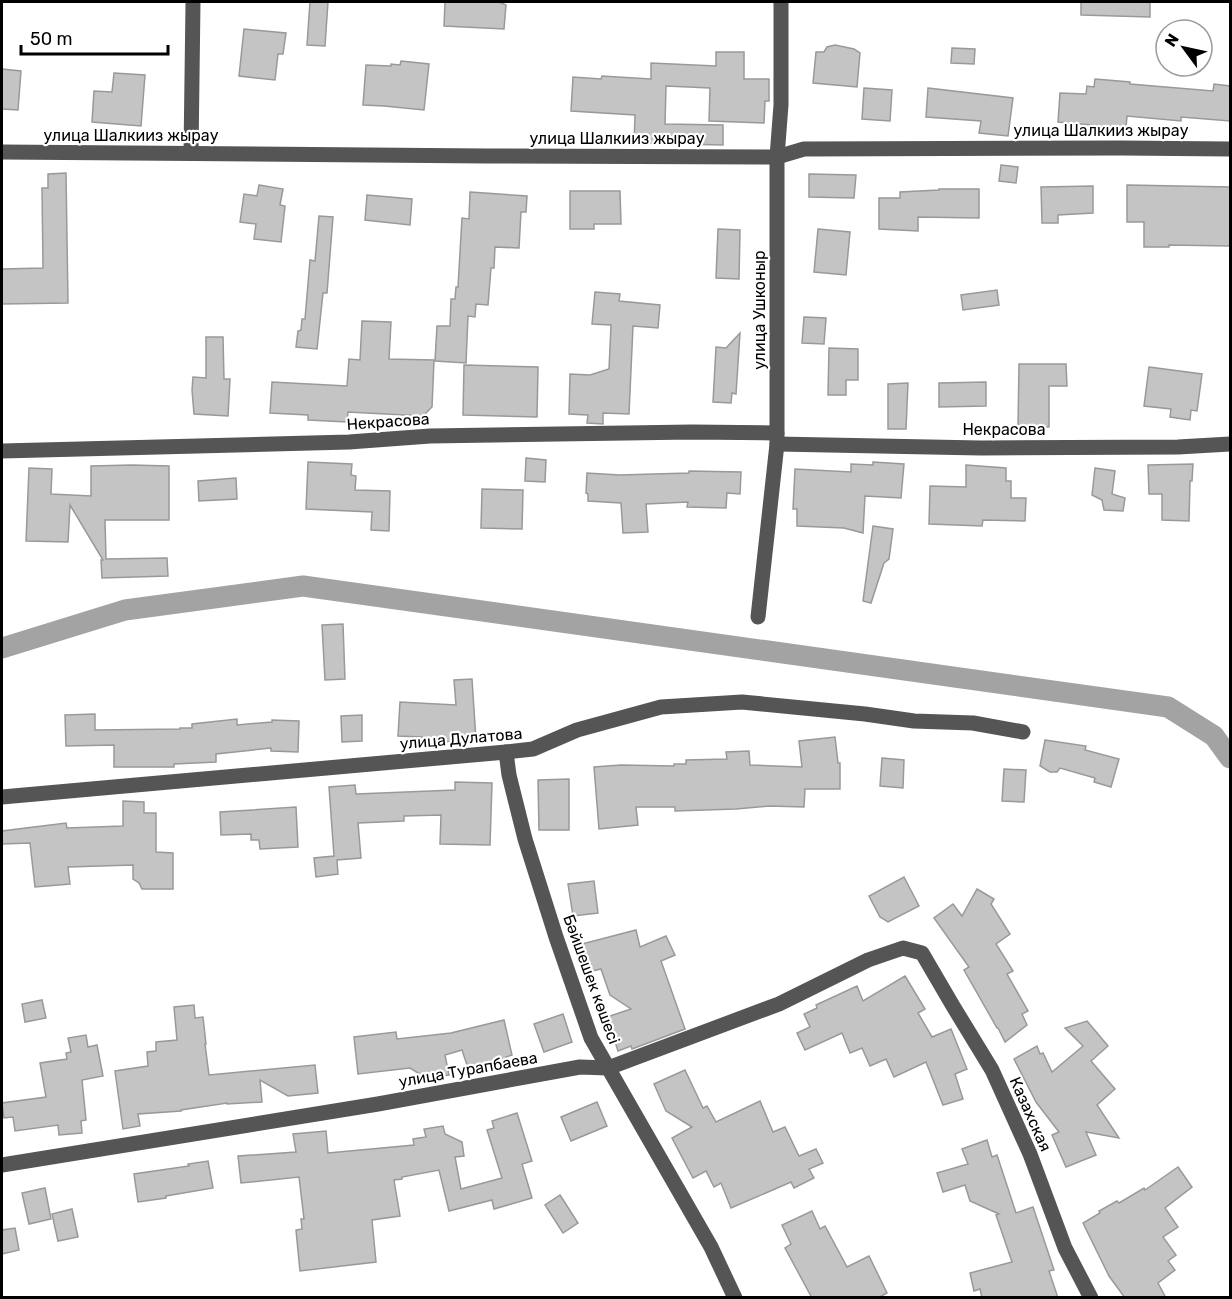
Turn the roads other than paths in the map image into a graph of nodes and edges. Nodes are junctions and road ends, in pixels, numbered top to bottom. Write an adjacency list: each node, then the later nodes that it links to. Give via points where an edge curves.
1 (193, 2): 5 (street)
2 (781, 2): 6 (street, улица Ушконыр)
3 (1230, 149): 6 (street, улица Шалкииз жырау, via 804,149)
4 (2, 152): 5 (street, улица Шалкииз жырау)
5 (191, 153): 6 (street, улица Шалкииз жырау)
6 (777, 157): 7 (street, улица Ушконыр)
7 (777, 439): 8 (street, Некрасова, via 981,448); 9 (street, Некрасова, via 692,432 430,436 349,442); 10 (street, улица Ушконыр)
8 (1230, 444)
9 (2, 451)
10 (758, 617)
11 (1023, 732): 12 (street, улица Дулатова, via 972,723 914,721 742,702 661,707 577,730 533,749)
12 (506, 752): 13 (street, улица Дулатова); 15 (street, Бәйшешек көшесі, via 531,861 591,1038)
13 (2, 797)
14 (922, 953): 15 (street, улица Турапбаева, via 903,948 877,957 779,1004); 18 (street, Казахская, via 992,1070 1030,1154 1065,1248)
15 (608, 1068): 16 (street, улица Турапбаева, via 580,1067); 17 (street, Бәйшешек көшесі, via 711,1247)
16 (2, 1165)
17 (735, 1298)
18 (1091, 1298)

